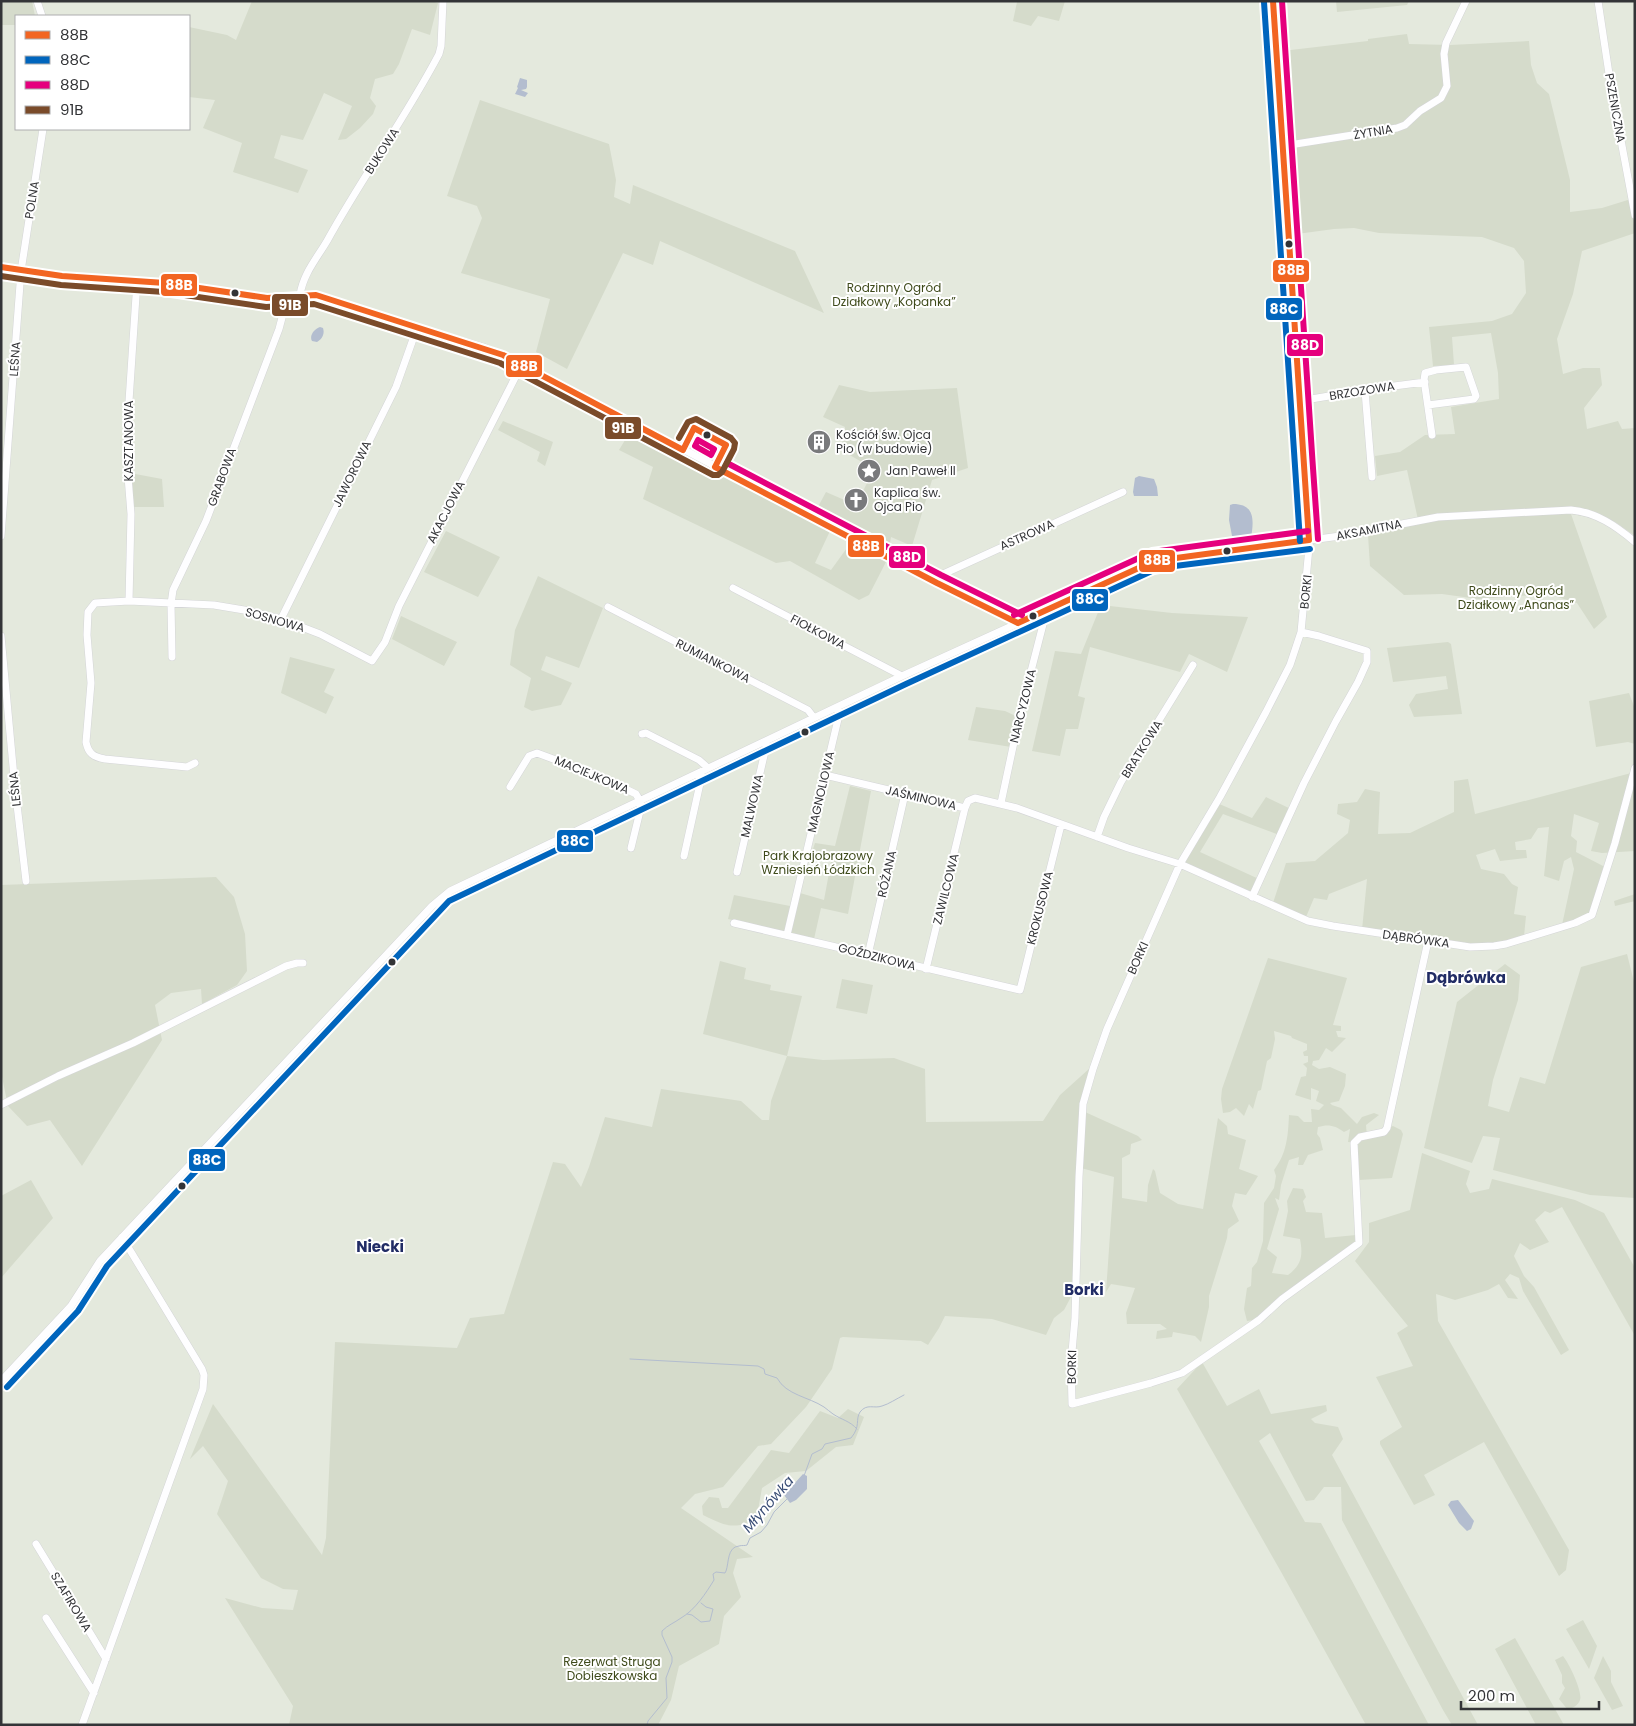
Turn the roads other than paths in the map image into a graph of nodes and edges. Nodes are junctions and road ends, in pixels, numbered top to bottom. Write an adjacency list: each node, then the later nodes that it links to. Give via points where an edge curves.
1 (37, 1): 6 (street)
2 (443, 1): 13 (street, BUKOWA, via 438,54 410,107 303,280)
3 (1273, 1): 8 (street, BORKI)
4 (1466, 1): 8 (street, ŻYTNIA, via 1446,43 1444,54 1448,86 1441,98 1397,128)
5 (1598, 1): 9 (street, PSZENICZNA)
6 (42, 15)
7 (43, 130): 11 (street, POLNA)
8 (1283, 146): 19 (street, BORKI)
9 (1635, 215)
10 (1, 267): 11 (street)
11 (21, 271): 12 (street); 24 (street, LEŚNA)
12 (136, 281): 14 (street, via 269,299); 29 (street, KASZTANOWA, via 127,464 131,514)
13 (300, 295): 14 (street); 15 (street, via 316,295)
14 (287, 298): 30 (street, GRABOWA, via 279,329 206,521 173,590)
15 (417, 328): 16 (street, via 482,347); 33 (street, JAWOROWA, via 396,386)
16 (522, 364): 27 (street); 38 (street, AKACJOWA, via 399,606 385,642)
17 (1425, 382): 18 (street, BRZOZOWA); 20 (street); 20 (street, via 1425,373 1466,367 1476,396 1469,400)
18 (1365, 391): 19 (street, BRZOZOWA); 22 (street)
19 (1299, 401): 25 (street, BORKI)
20 (1428, 405): 21 (street)
21 (1432, 435)
22 (1372, 477)
23 (1123, 492): 27 (street, ASTROWA, via 941,574)
24 (1, 536)
25 (1309, 540): 26 (street, AKSAMITNA, via 1438,517 1570,510 1609,522); 32 (street, AKSAMITNA, via 1154,561); 35 (street, BORKI)
26 (1635, 542)
27 (932, 581): 34 (street)
28 (733, 588): 40 (street, FIOŁKOWA)
29 (130, 601): 30 (street); 45 (street, via 94,603 88,612 91,683 87,748 93,756 105,759 187,767)
30 (171, 604): 33 (street, SOSNOWA, via 214,605); 37 (street, GRABOWA)
31 (608, 607): 42 (street, RUMIANKOWA, via 808,710)
32 (1047, 609): 34 (street, AKSAMITNA); 52 (street, NARCYZOWA)
33 (281, 619): 38 (street, SOSNOWA, via 320,634)
34 (1018, 623): 40 (street, AKSAMITNA)
35 (1302, 632): 58 (street, BORKI, via 1270,705); 61 (street, via 1367,651 1367,662 1304,783)
36 (1, 636): 60 (street, LEŚNA)
37 (172, 657)
38 (372, 661)
39 (1193, 664): 55 (street, BRATKOWA, via 1121,782)
40 (902, 676): 41 (street, AKSAMITNA)
41 (838, 707): 42 (street, AKSAMITNA); 48 (street, MAGNOLIOWA)
42 (814, 718): 44 (street, AKSAMITNA)
43 (642, 734): 47 (street, via 646,733 699,760)
44 (766, 741): 47 (street, AKSAMITNA); 59 (street, MALWOWA)
45 (195, 763)
46 (1635, 768): 64 (street, DĄBRÓWKA, via 1615,843 1590,917 1500,945 1470,947)
47 (704, 770): 51 (street, AKSAMITNA); 57 (street)
48 (825, 775): 50 (street, JAŚMINOWA); 63 (street, MAGNOLIOWA)
49 (510, 787): 51 (street, MACIEJKOWA, via 529,756 537,753 599,776 633,793)
50 (905, 794): 53 (street, JAŚMINOWA); 65 (street, RÓŻANA)
51 (640, 801): 56 (street, MACIEJKOWA); 70 (street, via 444,894)
52 (1000, 804): 53 (street, JAŚMINOWA, via 975,798 968,801); 54 (street, JAŚMINOWA)
53 (965, 808): 67 (street, ZAWILCOWA)
54 (1061, 825): 55 (street, JAŚMINOWA); 68 (street, KROKUSOWA)
55 (1097, 837): 58 (street, DĄBRÓWKA)
56 (631, 848)
57 (684, 856)
58 (1180, 864): 61 (street, DĄBRÓWKA); 64 (street, BORKI, via 1107,1030 1083,1104 1071,1363 1072,1404 1182,1373 1259,1320 1358,1242 1354,1143 1387,1128)
59 (737, 872)
60 (26, 882)
61 (1252, 897): 64 (street, DĄBRÓWKA, via 1308,921)
62 (734, 923): 63 (street, GOŹDZIKOWA)
63 (787, 935): 65 (street, GOŹDZIKOWA)
64 (1428, 941)
65 (868, 955): 67 (street, GOŹDZIKOWA)
66 (303, 963): 69 (street, via 286,966 134,1043)
67 (926, 969): 68 (street, GOŹDZIKOWA)
68 (1020, 990)
69 (1, 1105)
70 (122, 1237): 71 (street, via 100,1261 71,1306); 74 (street, via 204,1375 203,1389)
71 (1, 1381)
72 (36, 1544): 74 (street, SZAFIROWA)
73 (46, 1618): 75 (street)
74 (106, 1659): 75 (street)
75 (94, 1693): 76 (street)
76 (82, 1725)

